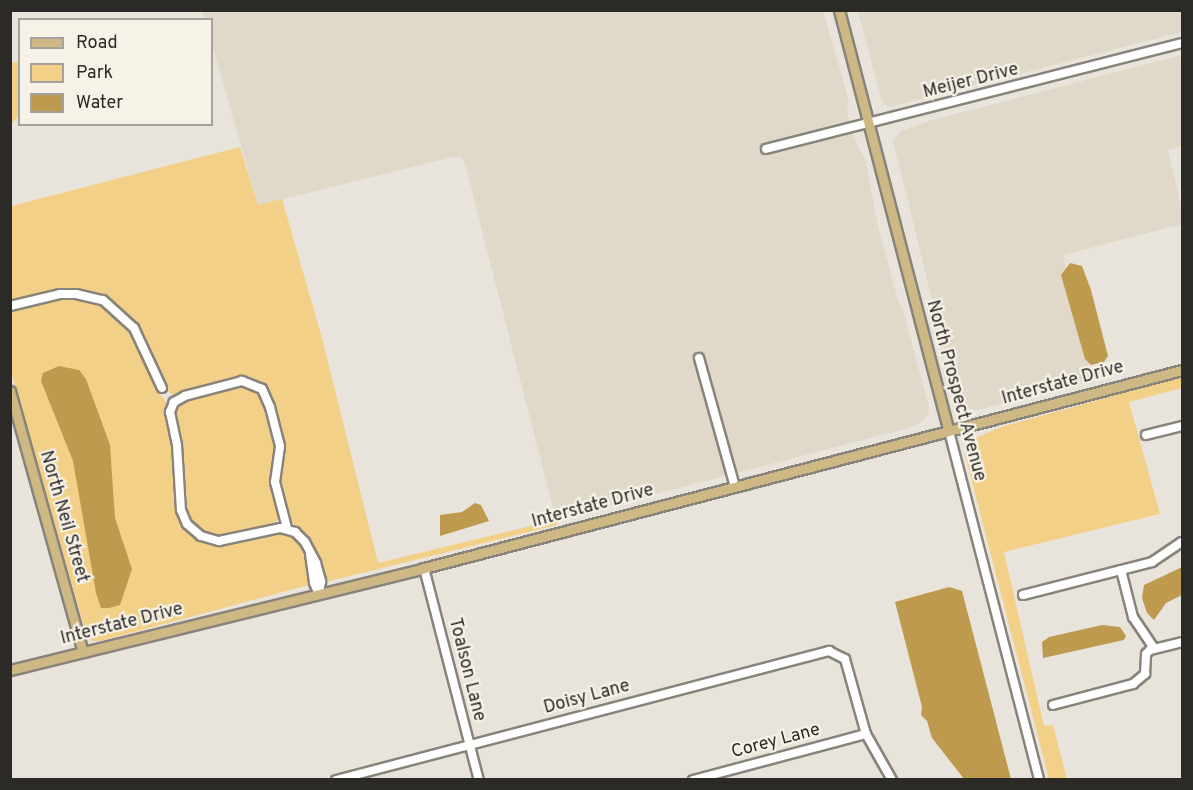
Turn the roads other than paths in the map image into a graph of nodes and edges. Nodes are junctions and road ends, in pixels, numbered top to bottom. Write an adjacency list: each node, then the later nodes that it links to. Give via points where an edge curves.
1 (839, 10): 3 (main road, North Prospect Avenue)
2 (1182, 43): 3 (street, Meijer Drive)
3 (869, 123): 4 (street, Meijer Drive); 11 (main road, North Prospect Avenue)
4 (766, 149)
5 (10, 306): 8 (street, via 60,294 104,300 134,328)
6 (699, 358): 13 (street)
7 (1182, 370): 11 (main road, Interstate Drive)
8 (162, 388)
9 (10, 392): 22 (main road, North Neil Street)
10 (1182, 426): 12 (street)
11 (949, 431): 13 (main road, Interstate Drive); 31 (street, North Prospect Avenue)
12 (1146, 435)
13 (735, 487): 16 (main road, Interstate Drive)
14 (286, 528): 14 (street, via 219,541 191,529 181,510 177,445 170,412 174,402 242,381 262,389 280,446 275,482); 18 (street, via 301,536 310,553 314,583)
15 (1182, 542): 17 (street, via 1152,562)
16 (424, 568): 18 (main road, Interstate Drive); 26 (street, Toalson Lane)
17 (1121, 570): 19 (street); 21 (street, via 1132,616)
18 (320, 594): 22 (main road, Interstate Drive)
19 (1023, 595)
20 (1182, 642): 21 (street)
21 (1154, 648): 24 (street, via 1146,654 1145,674 1133,684)
22 (83, 652): 23 (main road, Interstate Drive)
23 (10, 670)
24 (1053, 705)
25 (866, 734): 26 (street, Doisy Lane, via 845,659 829,651); 29 (street, Corey Lane); 30 (street)
26 (470, 745): 27 (street, Doisy Lane); 28 (street, Toalson Lane)
27 (336, 780)
28 (479, 780)
29 (693, 780)
30 (892, 780)
31 (1040, 780)

